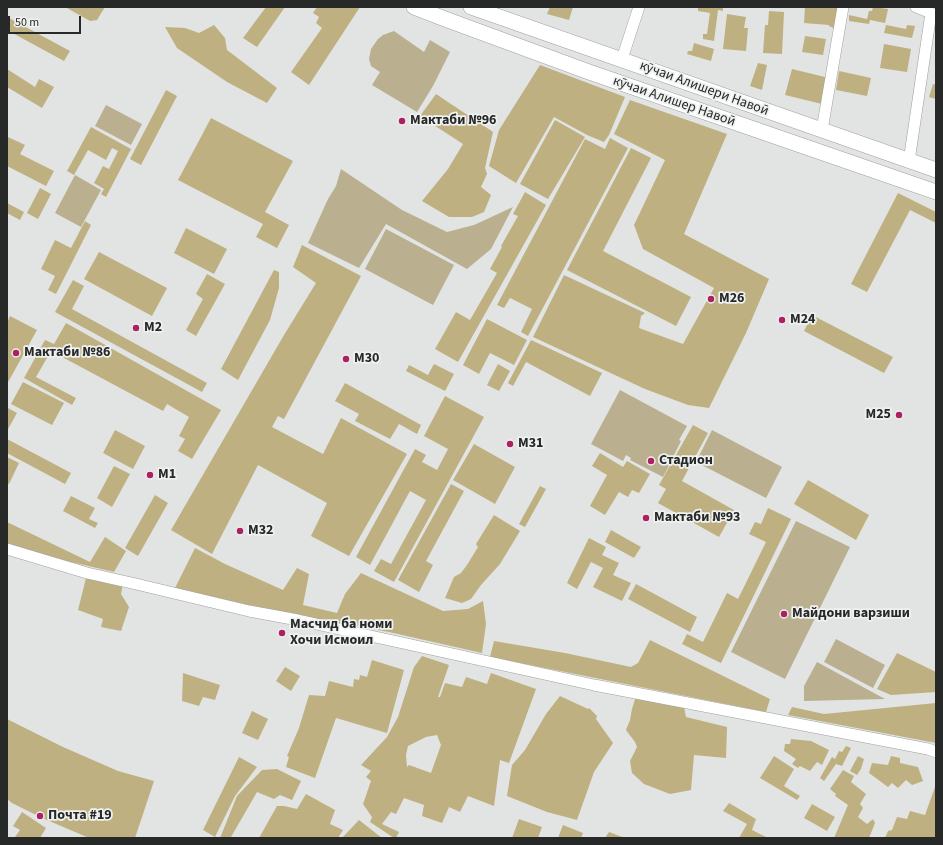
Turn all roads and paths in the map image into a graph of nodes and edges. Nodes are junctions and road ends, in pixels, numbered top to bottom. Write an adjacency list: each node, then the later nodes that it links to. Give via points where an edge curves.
1 (414, 7): 6 (street, кӯчаи Алишер Навоӣ)
2 (472, 7): 8 (street, кӯчаи Алишери Навоӣ)
3 (639, 7): 8 (street)
4 (843, 7): 9 (street)
5 (916, 7): 7 (street)
6 (447, 13): 12 (street, кӯчаи Алишер Навоӣ, via 589,72)
7 (934, 14): 10 (street)
8 (622, 59): 9 (street, кӯчаи Алишери Навоӣ)
9 (822, 130): 10 (street, кӯчаи Алишери Навоӣ)
10 (909, 161): 11 (street, кӯчаи Алишери Навоӣ)
11 (936, 170)
12 (936, 192)
13 (7, 549): 14 (street, via 87,573 249,611 594,685)
14 (936, 752)

